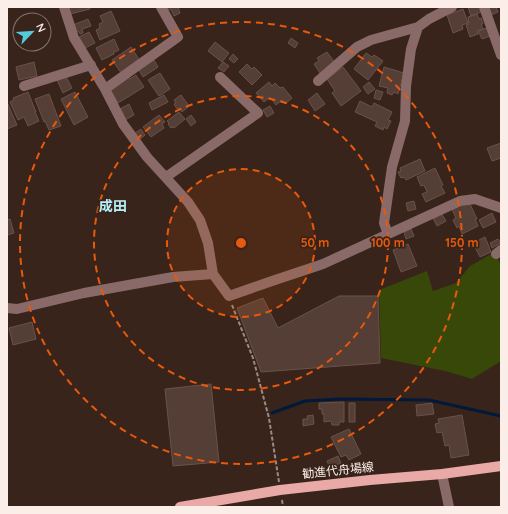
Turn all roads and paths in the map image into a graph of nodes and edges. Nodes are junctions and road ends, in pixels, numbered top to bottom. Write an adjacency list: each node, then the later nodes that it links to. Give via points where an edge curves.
1 (64, 7): 7 (street, via 74,38)
2 (161, 7): 11 (street, via 178,37)
3 (452, 7): 5 (street, via 429,18)
4 (484, 7): 6 (street)
5 (418, 27): 9 (street, via 371,40 357,47); 14 (street, via 411,49 405,121 392,167 384,222)
6 (501, 55)
7 (91, 65): 10 (street); 11 (street)
8 (220, 77): 12 (street, via 258,113)
9 (318, 81)
10 (24, 86)
11 (105, 89): 12 (street, via 123,124 147,157)
12 (166, 177): 15 (street, via 200,220 208,243)
13 (501, 208): 14 (street, via 475,199 460,201)
14 (388, 234): 16 (street, via 322,264)
15 (213, 274): 16 (street); 17 (street, via 173,277 84,293 17,309)
16 (229, 296): 20 (path, via 253,358 269,418)
17 (7, 308)
18 (501, 466): 19 (main road, 勧進代舟場線)
19 (442, 474): 20 (main road, 勧進代舟場線); 22 (street)
20 (280, 490): 21 (main road, 勧進代舟場線)
21 (180, 507)
22 (449, 507)

